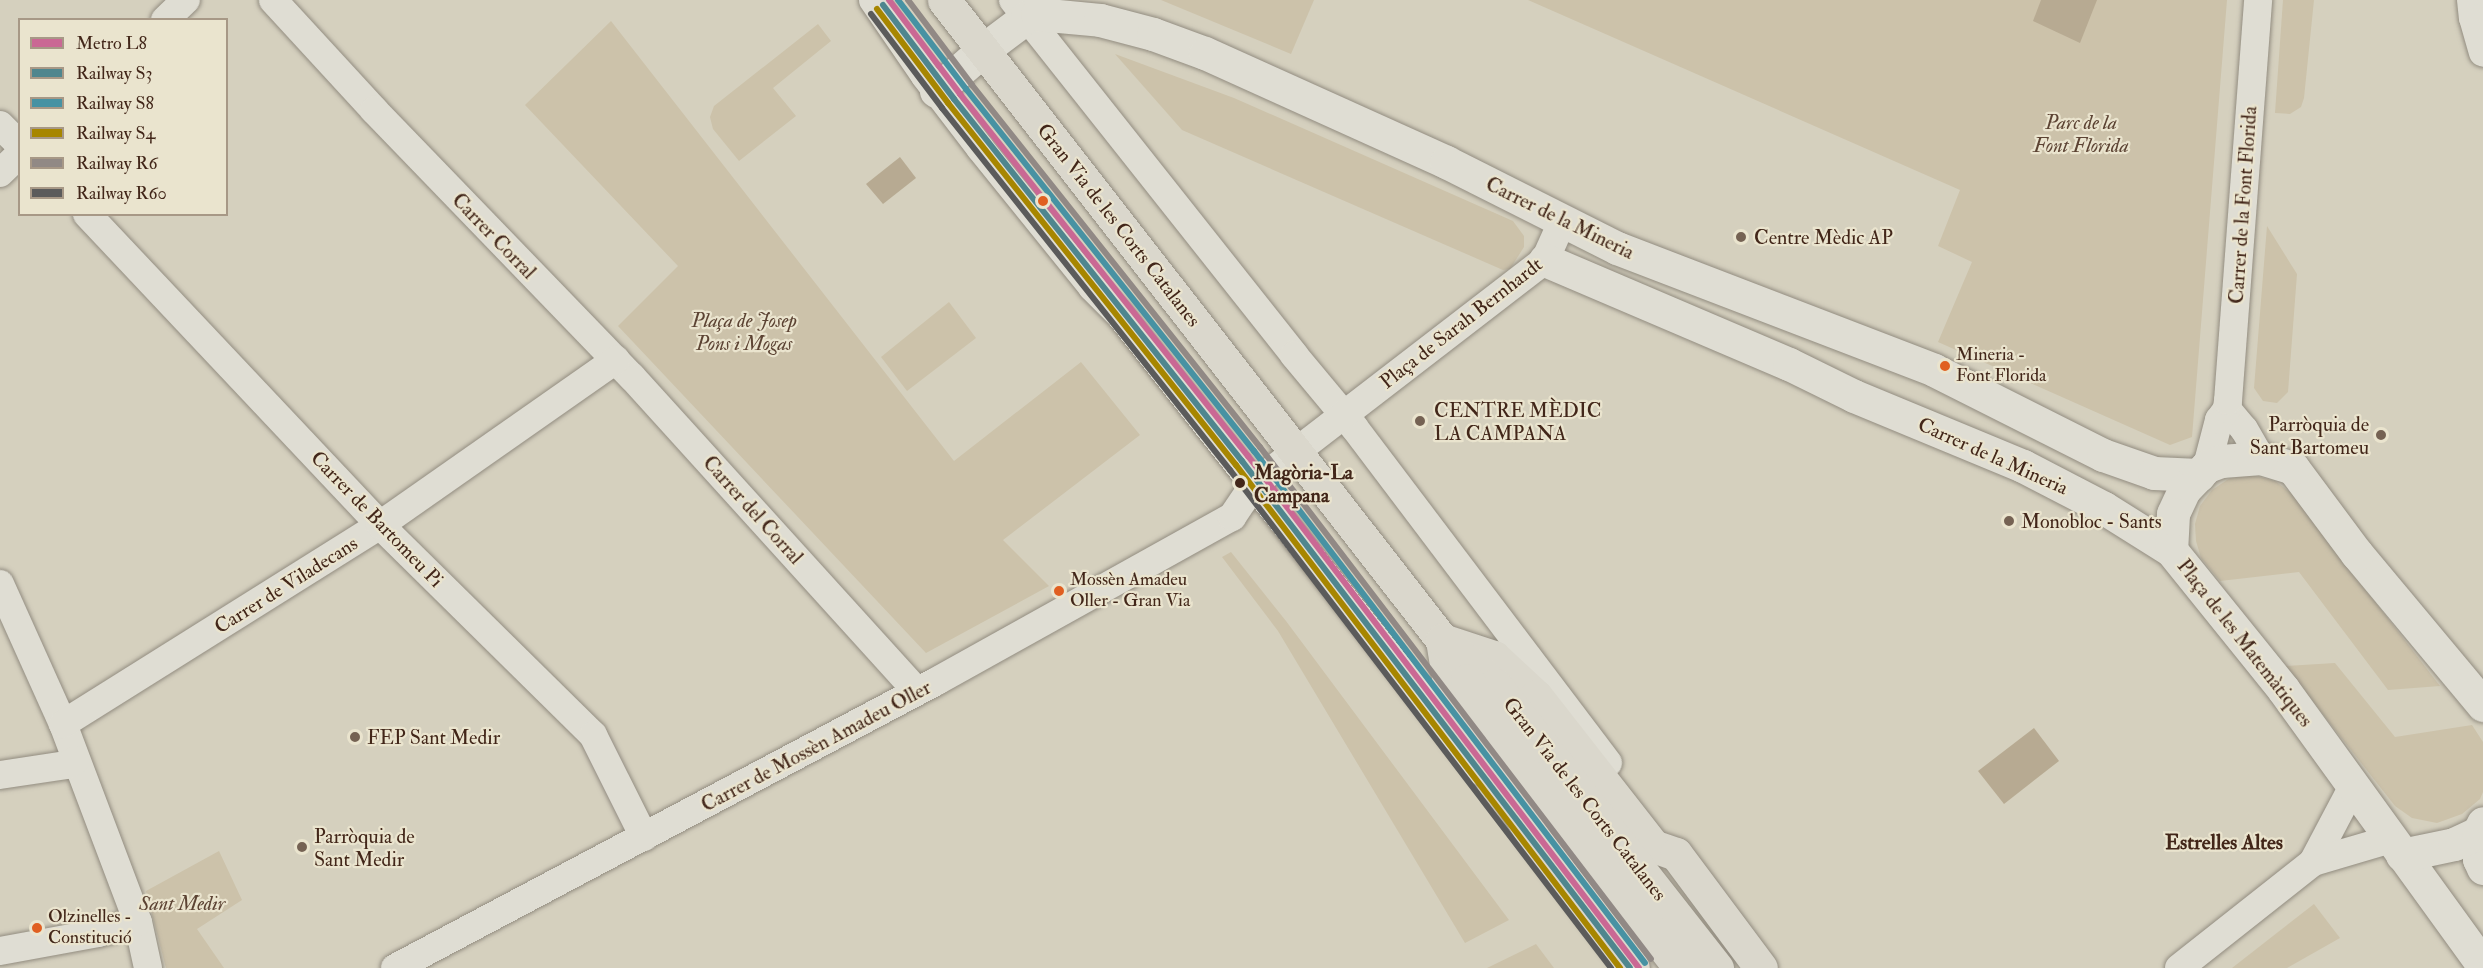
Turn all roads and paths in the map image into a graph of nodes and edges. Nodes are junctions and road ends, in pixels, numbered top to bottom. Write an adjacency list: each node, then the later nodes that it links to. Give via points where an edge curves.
1 (186, 0): 8 (street)
2 (273, 0): 19 (street, Carrer Corral)
3 (873, 0): 11 (street)
4 (944, 0): 9 (main road, Gran Via de les Corts Catalanes)
5 (2258, 0): 20 (street, Carrer de la Font Florida)
6 (2471, 0): 10 (street, via 2472,18)
7 (1020, 9): 9 (street); 17 (street, Carrer de la Mineria, via 1100,20 1184,45 1446,162); 21 (street)
8 (167, 18)
9 (983, 50): 11 (street); 22 (main road, Gran Via de les Corts Catalanes)
10 (2483, 52)
11 (936, 91): 25 (street)
12 (0, 125): 13 (street)
13 (18, 143)
14 (18, 156): 15 (street)
15 (0, 173)
16 (89, 216): 26 (street, Carrer de Bartomeu Pi)
17 (1563, 220): 18 (street, Plaça de Sarah Bernhardt); 24 (street, Carrer de la Mineria, via 1617,248 1934,370 2103,455 2154,473)
18 (1545, 260): 21 (street, Plaça de Sarah Bernhardt); 27 (street, Carrer de la Mineria, via 2023,466 2104,508)
19 (616, 360): 26 (street, Carrer de Viladecans); 30 (street, Carrer del Corral)
20 (2227, 410): 23 (street); 24 (street, Carrer de la Font Florida, via 2219,420)
21 (1343, 413): 22 (street); 40 (street)
22 (1295, 450): 25 (street); 29 (main road, Gran Via de les Corts Catalanes)
23 (2261, 458): 24 (street, via 2221,461); 31 (street, via 2293,468 2357,554)
24 (2203, 470): 27 (street, Plaça de les Matemàtiques, via 2184,490 2174,514)
25 (1254, 484): 30 (street, Carrer de Mossèn Amadeu Oller, via 1232,517); 38 (street)
26 (380, 525): 32 (street, Carrer de Viladecans); 37 (street, Carrer de Bartomeu Pi, via 593,735)
27 (2172, 550): 35 (street, Plaça de les Matemàtiques, via 2283,689)
28 (0, 584): 32 (street)
29 (1442, 640): 38 (main road, via 1452,701); 40 (main road, via 1494,657 1536,696 1653,846); 49 (main road, Gran Via de les Corts Catalanes, via 1530,776); 50 (main road, Gran Via de les Corts Catalanes, via 1495,685)
30 (917, 691): 37 (street, Carrer de Mossèn Amadeu Oller)
31 (2483, 705)
32 (63, 724): 33 (street)
33 (76, 760): 34 (street, via 67,765); 43 (street)
34 (0, 775)
35 (2353, 786): 39 (street, Plaça de les Matemàtiques); 41 (street)
36 (2480, 828): 39 (street, via 2454,844); 42 (street, via 2479,859)
37 (644, 837): 47 (street, Carrer de Mossèn Amadeu Oller)
38 (1534, 838): 48 (main road)
39 (2397, 847): 41 (street); 45 (street)
40 (1676, 854): 51 (main road)
41 (2313, 862): 52 (street)
42 (2483, 868)
43 (138, 922): 44 (street); 46 (street)
44 (0, 951)
45 (2483, 965)
46 (148, 968)
47 (395, 968)
48 (1633, 968)
49 (1680, 968)
50 (1717, 968)
51 (1761, 968)
52 (2179, 968)

